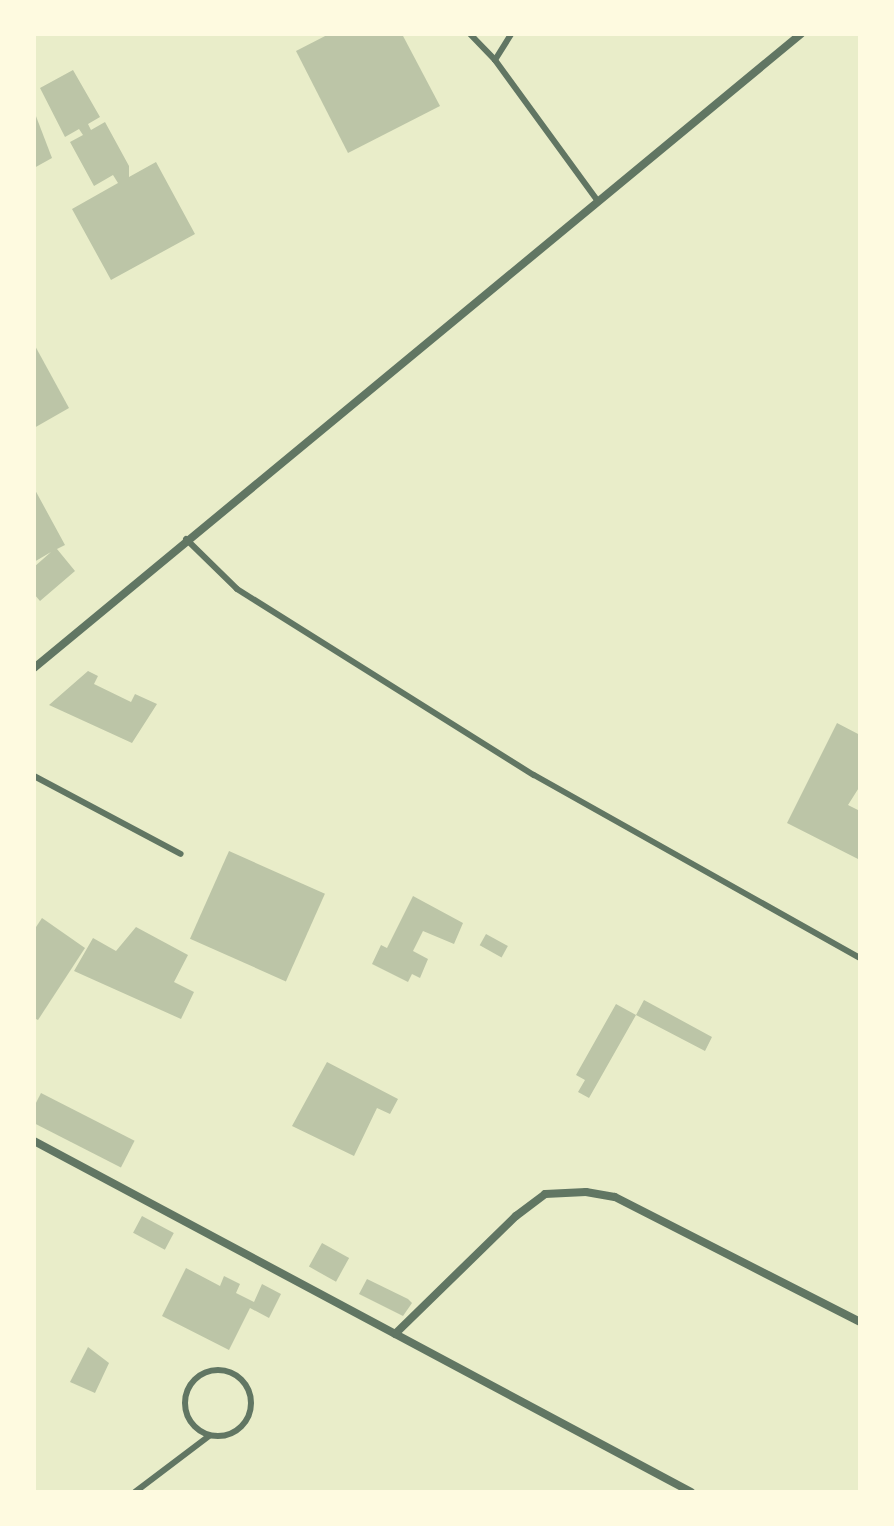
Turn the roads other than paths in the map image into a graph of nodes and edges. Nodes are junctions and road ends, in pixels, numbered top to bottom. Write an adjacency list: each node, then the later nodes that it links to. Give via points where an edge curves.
1 (470, 34): 4 (lane)
2 (511, 34): 4 (lane)
3 (801, 34): 5 (street)
4 (495, 60): 5 (lane)
5 (598, 201): 6 (street)
6 (186, 539): 7 (street); 10 (lane, via 237,589 534,775)
7 (34, 668)
8 (34, 776): 9 (lane)
9 (181, 854)
10 (860, 958)
11 (34, 1141): 13 (street)
12 (860, 1322): 13 (street, via 615,1197 586,1192 545,1194)
13 (395, 1334): 16 (street)
14 (209, 1436): 14 (lane, via 234,1433 250,1413 247,1387 227,1371 202,1374 186,1394 189,1419); 15 (lane)
15 (135, 1492)
16 (691, 1492)

